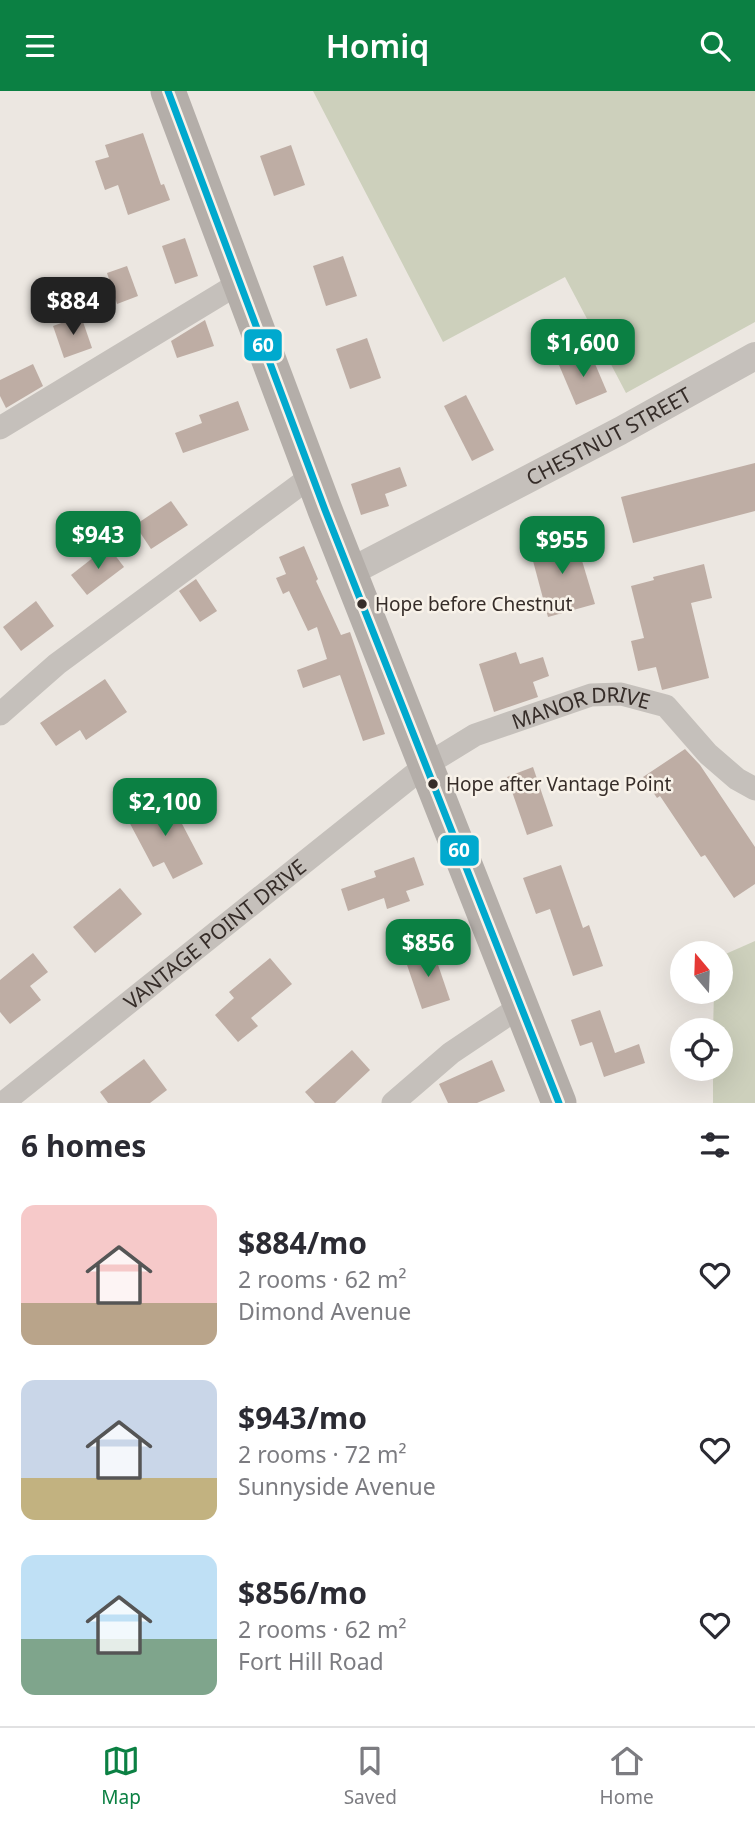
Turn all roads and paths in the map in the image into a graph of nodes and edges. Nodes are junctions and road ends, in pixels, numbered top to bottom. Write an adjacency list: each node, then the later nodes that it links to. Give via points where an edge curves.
1 (168, 91): 2 (main road)
2 (241, 282): 4 (street); 5 (main road)
3 (755, 356): 6 (street, CHESTNUT STREET)
4 (0, 428)
5 (313, 475): 6 (main road); 7 (street, via 57,664)
6 (350, 572): 8 (main road)
7 (0, 714)
8 (426, 765): 9 (street, MANOR DRIVE, via 475,735 591,695 621,694 666,706 708,754); 10 (main road); 11 (street, VANTAGE POINT DRIVE)
9 (755, 789)
10 (522, 1006): 12 (street, via 451,1053); 13 (main road)
11 (3, 1103)
12 (393, 1103)
13 (559, 1103)

